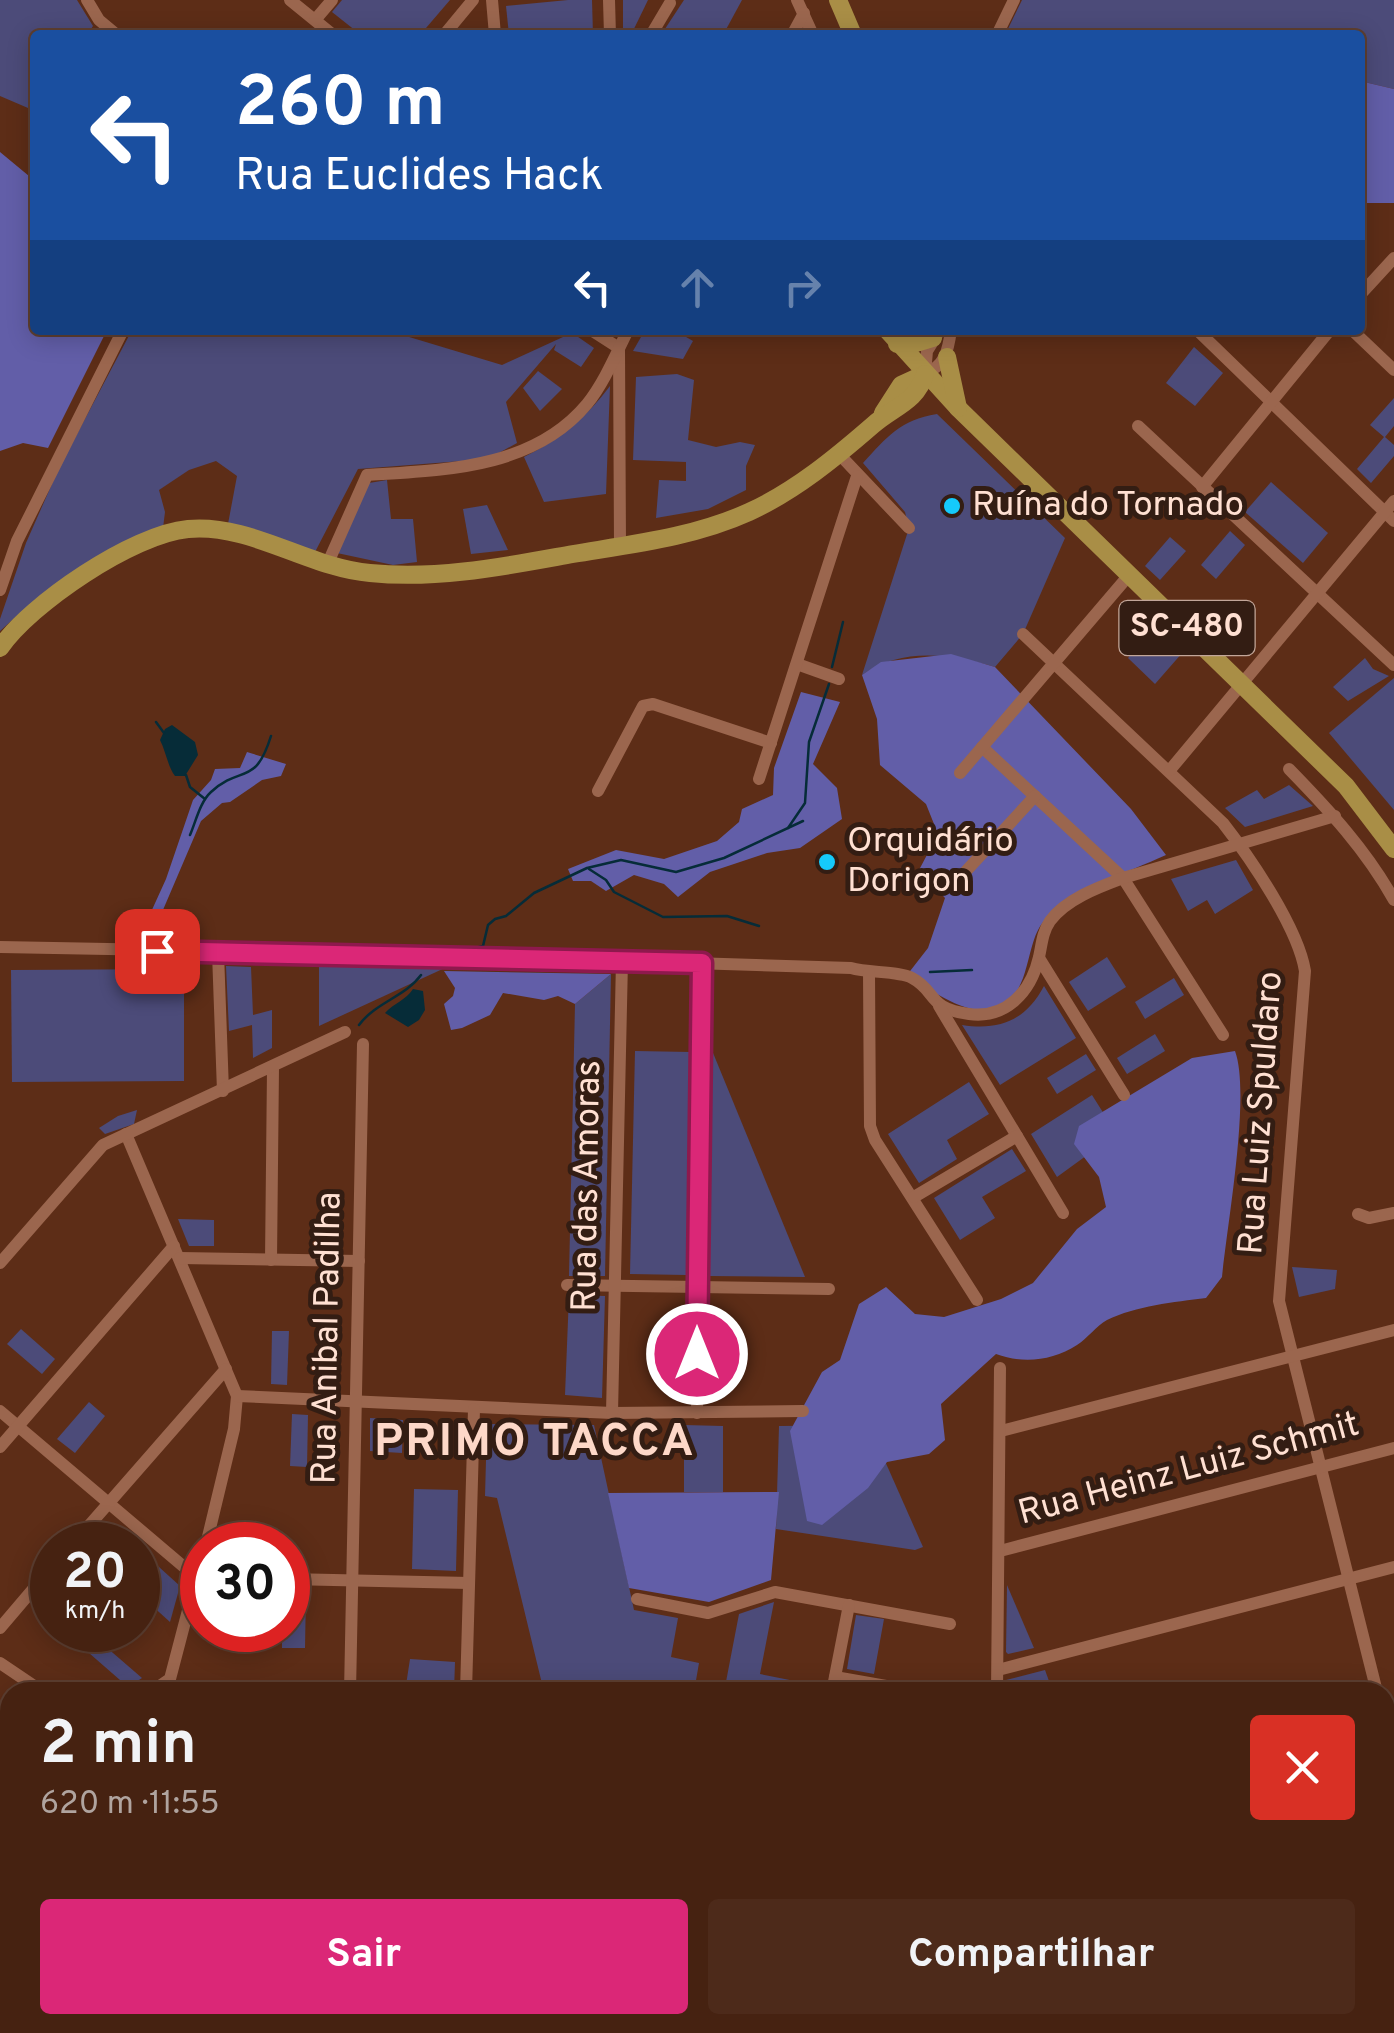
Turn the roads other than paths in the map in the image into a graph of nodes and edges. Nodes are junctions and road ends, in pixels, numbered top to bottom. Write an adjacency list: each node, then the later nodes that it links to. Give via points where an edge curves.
1 (87, 0): 12 (street)
2 (290, 0): 11 (street)
3 (332, 0): 11 (street)
4 (473, 0): 14 (street)
5 (492, 0): 15 (street)
6 (608, 0): 16 (street)
7 (838, 0): 20 (main road)
8 (1014, 0): 21 (street)
9 (670, 3): 17 (street)
10 (801, 6): 18 (street); 19 (street)
11 (315, 20): 13 (street)
12 (111, 30)
13 (328, 30)
14 (448, 30)
15 (495, 30)
16 (610, 30)
17 (654, 30)
18 (794, 30)
19 (811, 30)
20 (851, 30)
21 (999, 30)
22 (1394, 258): 23 (street)
23 (1365, 290)
24 (120, 335): 50 (street, via 16,541)
25 (598, 335): 34 (street)
26 (625, 335): 34 (street)
27 (936, 335): 33 (main road, via 913,344)
28 (937, 335): 37 (street)
29 (950, 335): 35 (street)
30 (1201, 335): 39 (street)
31 (1326, 335): 39 (street)
32 (1357, 335): 36 (street)
33 (892, 337): 37 (main road, SC-480); 38 (main road)
34 (618, 348): 47 (street); 48 (street, via 588,404 551,436 491,463 368,475)
35 (947, 356): 37 (street); 40 (main road)
36 (1394, 370)
37 (924, 374): 38 (main road, via 916,396); 40 (main road, SC-480)
38 (902, 395): 40 (main road); 42 (main road)
39 (1271, 403): 44 (street); 45 (street)
40 (958, 408): 49 (main road, SC-480)
41 (1138, 426): 44 (street)
42 (840, 454): 43 (street); 47 (main road, via 753,510 683,535)
43 (857, 476): 46 (street); 55 (street)
44 (1202, 487): 51 (street)
45 (1391, 511): 51 (street)
46 (909, 528)
47 (620, 546): 48 (main road, via 438,574)
48 (327, 565): 53 (main road, via 220,530 164,533 46,601)
49 (1130, 574): 54 (street); 58 (main road, SC-480)
50 (0, 590)
51 (1319, 595): 56 (street); 58 (street)
52 (1023, 634): 54 (street, Rua Luiz Spuldaro)
53 (0, 648)
54 (1054, 662): 60 (street); 62 (street, Rua Luiz Spuldaro)
55 (797, 664): 57 (street); 59 (street)
56 (1394, 665)
57 (839, 678)
58 (1244, 683): 62 (street); 69 (main road, SC-480, via 1346,786)
59 (771, 743): 64 (street); 65 (street, via 644,706)
60 (982, 747): 63 (street); 66 (street)
61 (1289, 769): 67 (street)
62 (1170, 770): 68 (street, Rua Luiz Spuldaro)
63 (960, 774)
64 (759, 780)
65 (598, 791)
66 (1035, 796): 70 (street); 71 (street)
67 (1335, 816): 68 (street); 72 (street)
68 (1240, 845): 70 (street); 102 (street, Rua Luiz Spuldaro, via 1301,948 1305,971 1278,1301)
69 (1394, 849)
70 (1123, 878): 75 (street, via 1060,910 1045,930); 81 (street)
71 (956, 882)
72 (1394, 900)
73 (0, 947): 74 (street)
74 (218, 953): 76 (street); 84 (street)
75 (1039, 958): 79 (street, via 1022,995 1001,1010 973,1015); 85 (street)
76 (622, 961): 77 (street); 97 (street, Rua das Amoras)
77 (702, 963): 78 (street); 98 (street)
78 (869, 973): 79 (street, via 914,978); 88 (street, via 870,1126)
79 (939, 1006): 87 (street)
80 (345, 1032): 83 (street)
81 (1223, 1035)
82 (363, 1044): 94 (street, Rua Anibal Padilha)
83 (273, 1068): 84 (street); 93 (street)
84 (224, 1091): 86 (street)
85 (1124, 1094)
86 (126, 1134): 92 (street); 95 (street, via 103,1145)
87 (1017, 1136): 88 (street); 89 (street)
88 (914, 1196): 100 (street)
89 (1063, 1213)
90 (1394, 1213): 91 (street)
91 (1358, 1214)
92 (177, 1252): 93 (street); 104 (street); 112 (street)
93 (271, 1260): 94 (street)
94 (359, 1261): 106 (street, Rua Anibal Padilha)
95 (0, 1264)
96 (567, 1286): 97 (street)
97 (616, 1287): 98 (street); 110 (street, Rua das Amoras)
98 (697, 1288): 99 (street); 111 (street)
99 (829, 1289)
100 (977, 1300)
101 (1394, 1330): 102 (street)
102 (1290, 1357): 113 (street); 116 (street, Rua Luiz Spuldaro)
103 (1000, 1368): 113 (street)
104 (226, 1369): 105 (street); 117 (street)
105 (237, 1396): 106 (street); 119 (street)
106 (357, 1401): 107 (street); 125 (street, Rua Anibal Padilha)
107 (474, 1409): 110 (street); 126 (street)
108 (0, 1410): 112 (street)
109 (803, 1412): 111 (street)
110 (612, 1413): 111 (street)
111 (697, 1413)
112 (18, 1426): 114 (street); 117 (street)
113 (1001, 1431): 120 (street)
114 (0, 1447)
115 (1394, 1448): 116 (street, Rua Heinz Luiz Schmit)
116 (1319, 1468): 120 (street, Rua Heinz Luiz Schmit); 124 (street, Rua Luiz Spuldaro)
117 (109, 1502): 118 (street); 121 (street)
118 (92, 1522)
119 (212, 1522)
120 (1000, 1551): 134 (street)
121 (180, 1561)
122 (1394, 1567): 124 (street)
123 (310, 1579): 125 (street)
124 (1348, 1579): 134 (street); 143 (street, Rua Luiz Spuldaro)
125 (353, 1580): 126 (street); 138 (street, Rua Anibal Padilha)
126 (469, 1584): 139 (street)
127 (30, 1593): 131 (street)
128 (637, 1599): 129 (street, via 708,1613 775,1592)
129 (848, 1604): 130 (street); 135 (street)
130 (950, 1624)
131 (0, 1628)
132 (180, 1648): 137 (street)
133 (0, 1663): 136 (street)
134 (998, 1670): 142 (street)
135 (835, 1677): 140 (street); 141 (street)
136 (28, 1682)
137 (166, 1682)
138 (350, 1682)
139 (466, 1682)
140 (834, 1682)
141 (863, 1682)
142 (997, 1682)
143 (1374, 1682)

